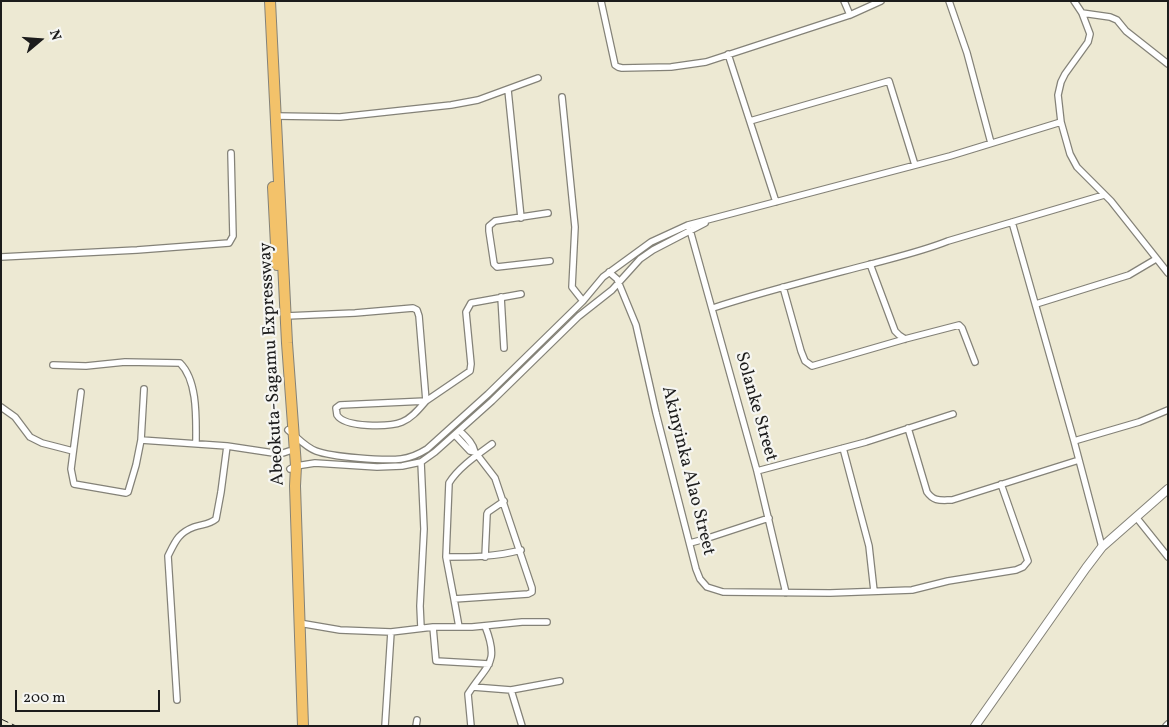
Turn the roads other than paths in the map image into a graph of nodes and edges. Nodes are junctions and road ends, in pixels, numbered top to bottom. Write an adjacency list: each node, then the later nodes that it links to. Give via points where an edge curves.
1 (264, 1): 56 (highway, Abeokuta-Sagamu Expressway, via 278,277)
2 (270, 1): 15 (highway, Abeokuta-Sagamu Expressway)
3 (601, 1): 10 (street, via 618,68 690,65)
4 (844, 1): 9 (street)
5 (881, 1): 9 (street)
6 (949, 1): 18 (street)
7 (1074, 1): 8 (street)
8 (1082, 12): 11 (street, via 1117,20 1126,32); 17 (street, via 1090,34 1061,82 1058,95)
9 (850, 15): 10 (street)
10 (728, 54): 16 (street)
11 (1168, 64)
12 (538, 78): 13 (street)
13 (508, 90): 15 (street, via 451,105 340,118); 24 (street)
14 (562, 97): 40 (street, via 576,228 572,287)
15 (276, 116): 43 (highway, Abeokuta-Sagamu Expressway)
16 (750, 121): 20 (street, via 889,81); 22 (street)
17 (1061, 122): 18 (street); 21 (street, via 1077,167)
18 (992, 143): 20 (street)
19 (231, 154): 28 (street, via 233,236 225,244)
20 (915, 165): 22 (street)
21 (1104, 195): 26 (street); 29 (street)
22 (776, 202): 25 (street)
23 (548, 213): 24 (street)
24 (521, 218): 30 (street, via 495,221 489,226 494,264 501,267)
25 (714, 219): 27 (street); 32 (street, via 667,234)
26 (1012, 222): 31 (street); 41 (street)
27 (690, 230): 35 (street, via 640,259); 42 (street, Solanke Street)
28 (1, 257)
29 (1156, 259): 33 (street); 41 (street, via 1129,275)
30 (550, 262)
31 (870, 264): 36 (street); 44 (street, via 895,331)
32 (609, 272): 34 (street); 35 (street, Akinyinka Alao Street)
33 (1168, 273)
34 (599, 282): 37 (street); 40 (street)
35 (618, 283): 37 (street); 80 (street, Akinyinka Alao Street, via 641,343)
36 (783, 287): 42 (street); 44 (street, via 801,351 805,361 812,366)
37 (608, 293): 55 (street, via 579,316)
38 (521, 294): 39 (street)
39 (501, 297): 45 (street); 50 (street, via 468,306 470,371)
40 (583, 301): 68 (street, via 488,394 419,454 401,459)
41 (1036, 304): 59 (street)
42 (713, 308): 74 (street, Solanke Street)
43 (286, 316): 50 (street, via 417,310); 56 (highway, Abeokuta-Sagamu Expressway)
44 (905, 338): 46 (street, via 959,325)
45 (504, 348)
46 (975, 362)
47 (53, 365): 60 (street, via 180,363 186,369 196,410)
48 (144, 389): 58 (street)
49 (81, 392): 64 (street)
50 (426, 401): 50 (street, via 340,405 336,408 338,418 377,426 404,422)
51 (1, 407): 64 (street, via 15,416 30,437)
52 (1168, 410): 59 (street)
53 (953, 414): 54 (street)
54 (908, 428): 63 (street); 75 (street, via 931,498 952,500)
55 (460, 431): 57 (street); 67 (street)
56 (291, 432): 65 (highway, Abeokuta-Sagamu Expressway); 66 (street); 73 (highway, Abeokuta-Sagamu Expressway)
57 (455, 435): 67 (street); 70 (street)
58 (141, 440): 60 (street); 64 (street, via 126,494 74,484 71,469)
59 (1074, 441): 69 (street)
60 (196, 443): 62 (street)
61 (492, 444): 67 (street)
62 (227, 446): 65 (street, via 280,454); 100 (street, via 216,519 177,537 168,556)
63 (843, 448): 74 (street); 86 (street, via 869,546)
64 (73, 451)
65 (289, 451): 73 (highway, Abeokuta-Sagamu Expressway)
66 (316, 451): 68 (street); 71 (street)
67 (476, 453): 77 (street, via 495,478); 84 (street, via 449,483)
68 (336, 454): 72 (street)
69 (1079, 460): 75 (street); 81 (street)
70 (421, 462): 72 (street, via 377,467); 94 (street, via 424,529)
71 (315, 463): 72 (street); 73 (street)
72 (335, 463)
73 (293, 467): 90 (highway, Abeokuta-Sagamu Expressway); 101 (highway, Abeokuta-Sagamu Expressway)
74 (758, 471): 79 (street, Solanke Street)
75 (1001, 484): 86 (street, via 1028,561 1023,567 912,590)
76 (1168, 489): 78 (street)
77 (504, 501): 82 (street); 83 (street, via 487,514)
78 (1136, 517): 81 (street); 85 (street)
79 (769, 518): 80 (street); 87 (street, Solanke Street)
80 (690, 542): 87 (street, Akinyinka Alao Street, via 696,569 706,587 723,592)
81 (1102, 548): 106 (street)
82 (521, 550): 83 (street); 88 (street, via 532,592 517,596)
83 (485, 556): 84 (street)
84 (446, 557): 88 (street)
85 (1168, 557)
86 (874, 591): 87 (street)
87 (786, 593)
88 (454, 599): 93 (street)
89 (547, 622): 91 (street)
90 (299, 623): 95 (street, via 340,630); 102 (highway, Abeokuta-Sagamu Expressway)
91 (485, 626): 93 (street); 96 (street, via 492,646)
92 (433, 627): 93 (street); 94 (street); 96 (street, via 436,660)
93 (459, 627)
94 (421, 628): 95 (street)
95 (390, 632): 103 (street)
96 (489, 664): 98 (street)
97 (560, 681): 99 (street)
98 (473, 687): 99 (street); 104 (street, via 468,694)
99 (511, 690): 105 (street)
100 (177, 700)
101 (298, 726)
102 (304, 726)
103 (385, 726)
104 (471, 726)
105 (522, 726)
106 (975, 726)

